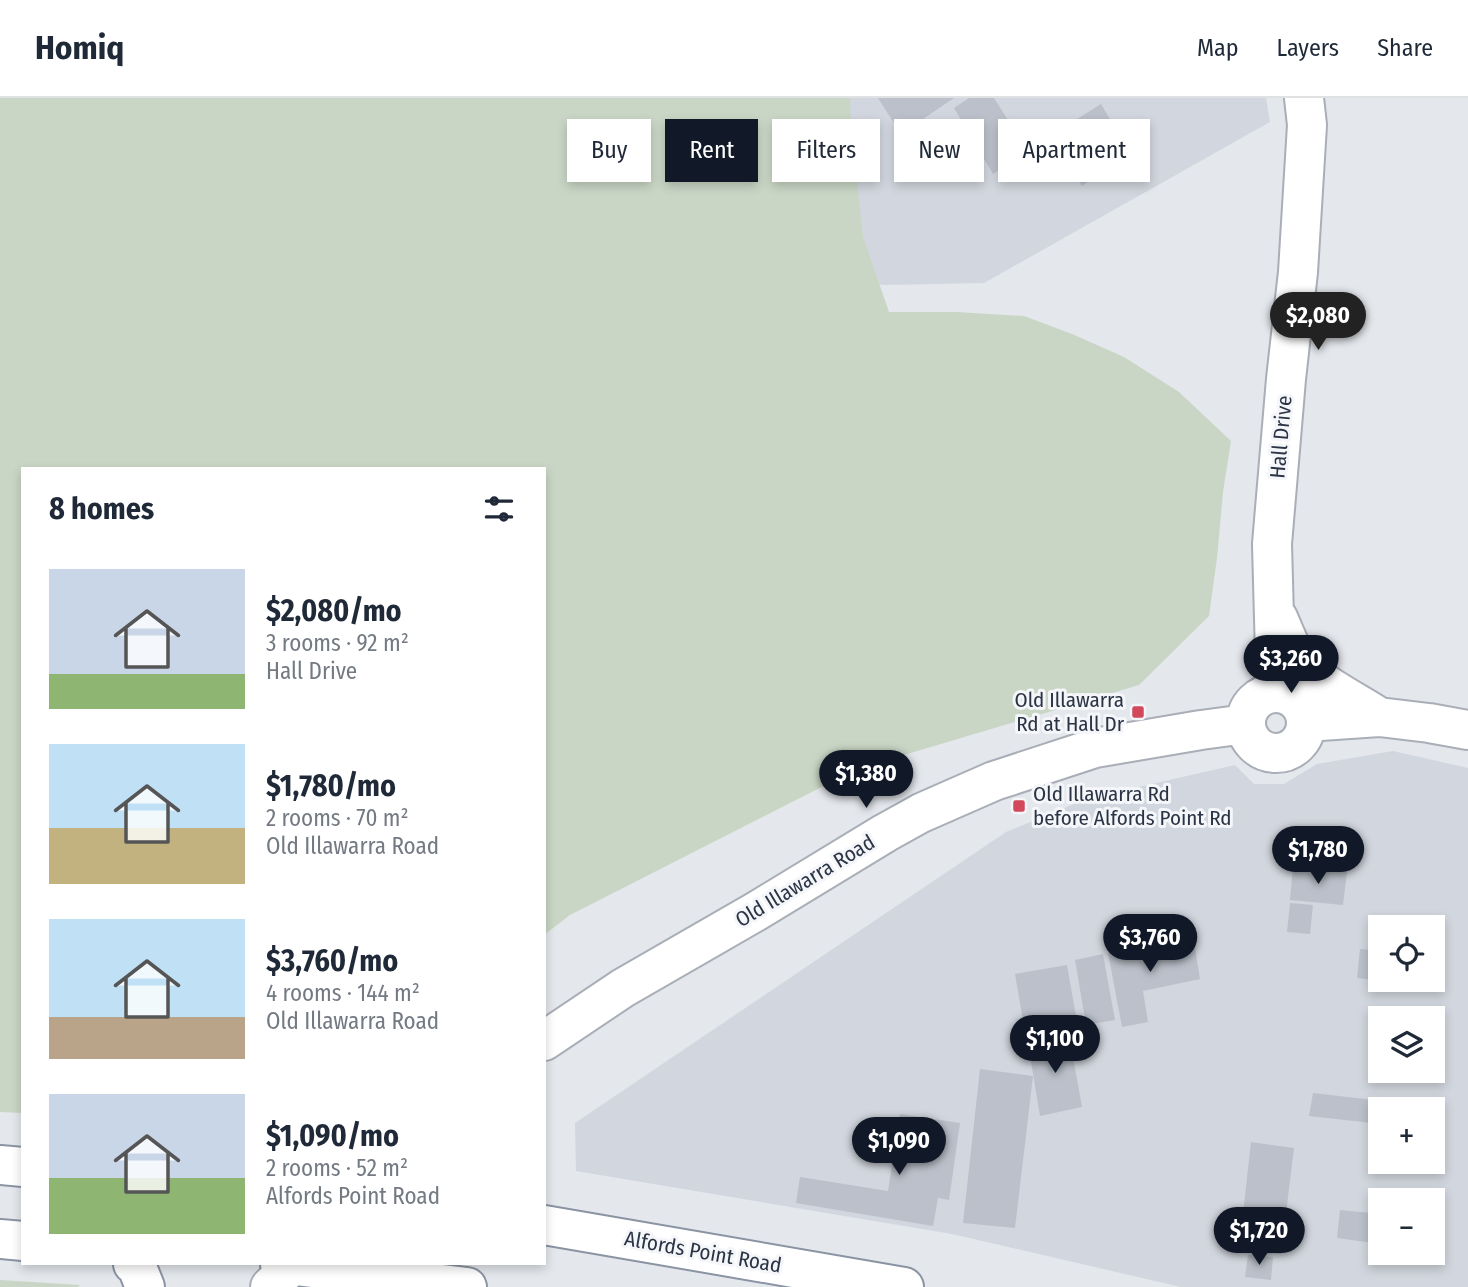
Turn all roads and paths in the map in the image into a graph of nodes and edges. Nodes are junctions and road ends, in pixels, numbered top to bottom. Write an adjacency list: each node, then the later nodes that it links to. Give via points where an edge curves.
1 (1304, 98): 2 (main road, Hall Drive, via 1307,125 1298,272 1272,544)
2 (1275, 610): 3 (main road, Hall Drive); 4 (main road, via 1300,662)
3 (1276, 692): 5 (main road, via 1299,702); 6 (main road, via 1251,706)
4 (1379, 717): 5 (main road); 7 (main road)
5 (1306, 722): 6 (main road, via 1299,743 1274,754 1251,741)
6 (1246, 724): 8 (main road, Old Illawarra Road, via 1095,748 994,781 921,813 623,988)
7 (1468, 730)
8 (546, 1040)
9 (0, 1165): 10 (main road)
10 (21, 1167)
11 (546, 1201): 13 (main road, via 556,1211)
12 (546, 1225): 13 (main road, Alfords Point Road)
13 (606, 1235): 20 (main road, Alfords Point Road)
14 (0, 1239): 15 (main road)
15 (21, 1241)
16 (134, 1265): 18 (main road)
17 (284, 1270): 19 (main road)
18 (145, 1287)
19 (467, 1287)
20 (904, 1287)

